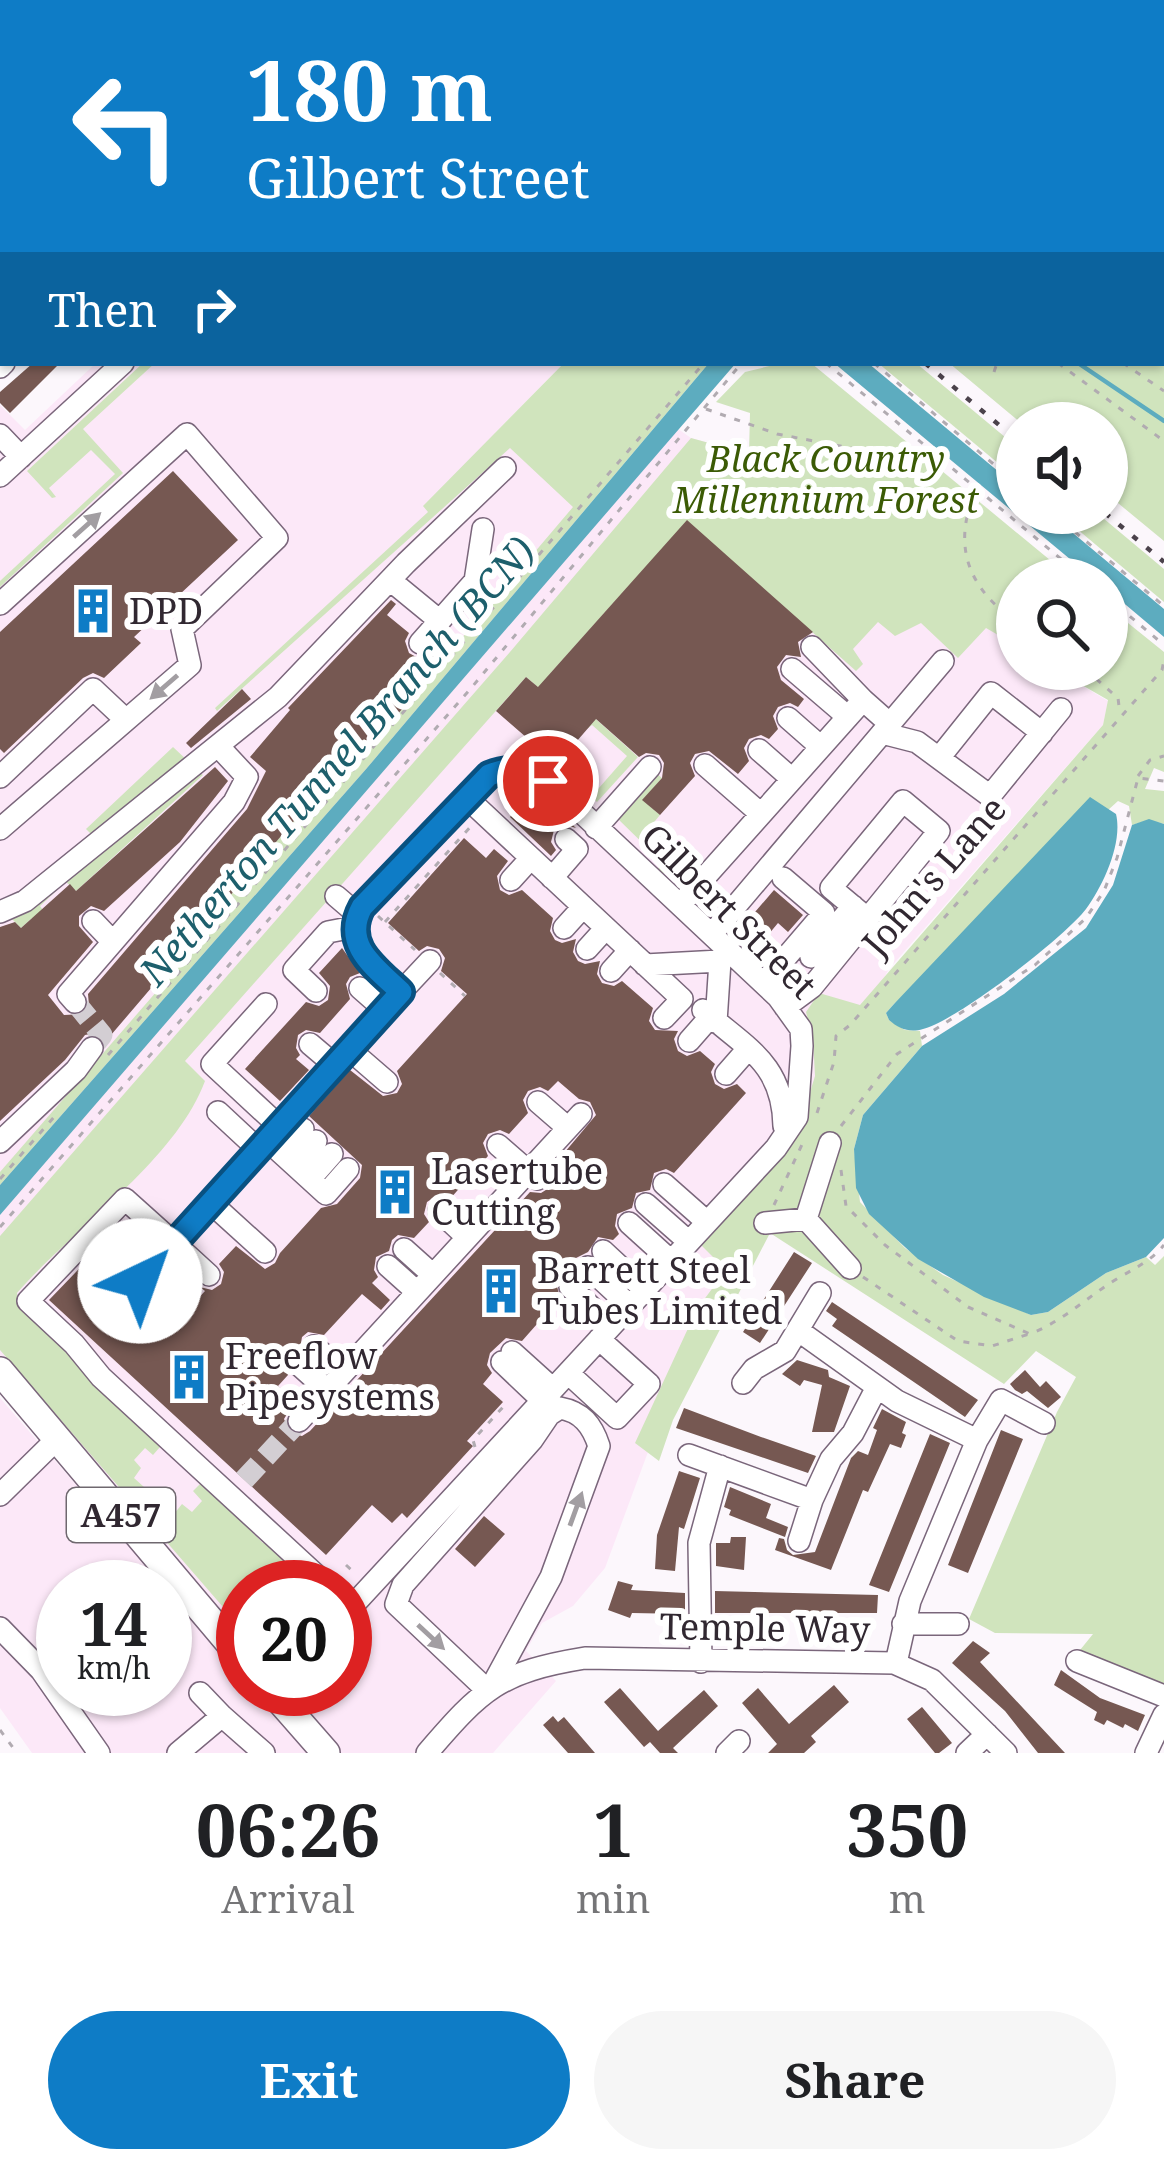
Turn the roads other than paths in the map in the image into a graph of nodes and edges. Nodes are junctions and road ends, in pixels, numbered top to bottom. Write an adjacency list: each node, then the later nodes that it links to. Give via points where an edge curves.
1 (120, 366): 3 (street)
2 (0, 435): 3 (street)
3 (21, 457): 5 (street)
4 (506, 468): 7 (street)
5 (0, 476)
6 (483, 529): 9 (street, via 475,580)
7 (390, 580): 9 (street); 20 (street, via 261,726)
8 (0, 604): 17 (street, one-way to 17, via 187,434 277,538 182,629 190,664)
9 (440, 620): 10 (street)
10 (420, 643)
11 (812, 647): 14 (street)
12 (943, 661): 18 (street)
13 (792, 669): 14 (street)
14 (855, 708): 18 (street); 21 (street)
15 (1061, 710): 19 (street)
16 (788, 718): 21 (street)
17 (126, 719): 26 (street, via 94,689); 31 (street)
18 (886, 728): 23 (street); 46 (street)
19 (1042, 733): 23 (street, via 989,796); 23 (street, via 991,693)
20 (219, 747): 40 (street, via 25,901); 47 (street, via 253,771 140,919)
21 (821, 747): 27 (street)
22 (759, 750): 27 (street)
23 (939, 758)
24 (646, 764): 30 (street)
25 (705, 765): 29 (street)
26 (0, 777)
27 (792, 779): 29 (street)
28 (475, 806): 30 (street, Gilbert Street, via 489,775 520,770 548,781); 33 (street); 42 (street, Gilbert Street)
29 (761, 814): 38 (street)
30 (591, 823): 38 (street, Gilbert Street)
31 (0, 829)
32 (566, 838): 34 (street, via 578,849)
33 (531, 858): 34 (street); 35 (street)
34 (552, 878): 39 (street)
35 (511, 880)
36 (785, 887): 54 (street, via 824,913)
37 (337, 896): 42 (street)
38 (680, 905): 46 (street, Gilbert Street)
39 (584, 907): 44 (street); 45 (street)
40 (0, 912)
41 (860, 912): 41 (street, via 940,831 903,801 831,888); 50 (street); 61 (street, via 852,950)
42 (359, 914): 56 (street, Gilbert Street, via 328,932 295,970); 57 (street, via 360,952)
43 (93, 922): 47 (street)
44 (564, 928)
45 (606, 928): 48 (street); 52 (street)
46 (712, 934): 49 (street, Gilbert Street)
47 (113, 942): 59 (street)
48 (587, 949)
49 (725, 956): 52 (street); 54 (street, Gilbert Street); 63 (street)
50 (811, 957)
51 (430, 962): 57 (street)
52 (643, 963): 53 (street); 58 (street); 64 (street, via 682,999)
53 (611, 971)
54 (764, 983): 61 (street, Gilbert Street)
55 (360, 988): 62 (street)
56 (316, 991)
57 (401, 992): 62 (street)
58 (637, 993)
59 (67, 994)
60 (266, 1004): 78 (street, via 212,1064 267,1101)
61 (785, 1006): 74 (street, Gilbert Street, via 802,1046 797,1117)
62 (385, 1010): 69 (street)
63 (710, 1017): 65 (street); 68 (street)
64 (664, 1018)
65 (689, 1041)
66 (310, 1044): 69 (street)
67 (101, 1050): 75 (street)
68 (747, 1050): 70 (street); 74 (street, via 774,1074 784,1097)
69 (343, 1058): 71 (street); 78 (street)
70 (726, 1074)
71 (387, 1082)
72 (538, 1102): 79 (street, via 574,1121)
73 (218, 1112): 78 (street)
74 (784, 1136): 85 (street, Gilbert Street)
75 (0, 1142)
76 (498, 1145): 79 (street)
77 (838, 1146): 84 (street)
78 (300, 1151): 81 (street)
79 (532, 1175): 88 (street)
80 (664, 1184): 85 (street)
81 (211, 1203): 90 (street); 91 (street)
82 (646, 1204): 89 (street)
83 (439, 1211): 88 (street)
84 (806, 1219): 87 (street); 95 (street)
85 (707, 1222): 89 (street, Gilbert Street)
86 (629, 1223): 94 (street)
87 (765, 1223)
88 (467, 1237): 98 (street)
89 (688, 1242): 94 (street, Gilbert Street)
90 (174, 1243): 96 (street); 97 (street); 122 (street, via 125,1199 28,1300 83,1345 101,1377 166,1424)
91 (265, 1252)
92 (396, 1257): 98 (street)
93 (596, 1259): 101 (street)
94 (671, 1261): 101 (street, Gilbert Street)
95 (850, 1268)
96 (209, 1275)
97 (140, 1281)
98 (428, 1284): 108 (street)
99 (570, 1287): 103 (street)
100 (820, 1293): 102 (street)
101 (637, 1298): 103 (street, Gilbert Street)
102 (799, 1331): 109 (street); 111 (street)
103 (605, 1332): 110 (street, Gilbert Street); 110 (street, via 649,1384 633,1402 617,1418)
104 (314, 1346): 108 (street)
105 (507, 1357): 110 (street)
106 (298, 1364): 112 (street)
107 (0, 1371): 115 (main road, A457)
108 (344, 1372): 112 (street)
109 (743, 1383)
110 (554, 1387): 123 (street, Gilbert Street)
111 (877, 1388): 116 (street); 120 (street)
112 (328, 1394): 113 (street)
113 (298, 1421)
114 (1044, 1423): 116 (street, via 1001,1400)
115 (58, 1438): 119 (street); 127 (main road, A457)
116 (977, 1440): 124 (street)
117 (689, 1455): 118 (street)
118 (720, 1466): 120 (street); 129 (street, via 700,1543)
119 (0, 1495)
120 (812, 1500): 121 (street)
121 (800, 1541)
122 (306, 1560)
123 (372, 1580)
124 (903, 1624): 125 (street); 130 (street)
125 (958, 1624)
126 (0, 1628): 139 (street, via 41,1670)
127 (216, 1629)
128 (1077, 1661): 133 (street)
129 (701, 1662): 130 (street, Temple Way); 131 (street, Temple Way, via 585,1658 540,1665)
130 (896, 1663): 138 (street, Temple Way, via 932,1679)
131 (490, 1686): 131 (street, one-way to 131, via 551,1577 599,1446 576,1411 549,1415 403,1585 396,1604); 143 (street)
132 (200, 1693): 134 (street)
133 (1164, 1696)
134 (216, 1710)
135 (1164, 1715): 146 (street)
136 (222, 1716): 140 (street); 141 (street)
137 (295, 1716): 142 (main road)
138 (987, 1734): 144 (street); 145 (street, Temple Way)
139 (99, 1753)
140 (178, 1753)
141 (264, 1753)
142 (326, 1753)
143 (427, 1753)
144 (967, 1753)
145 (1006, 1753)
146 (1146, 1753)

